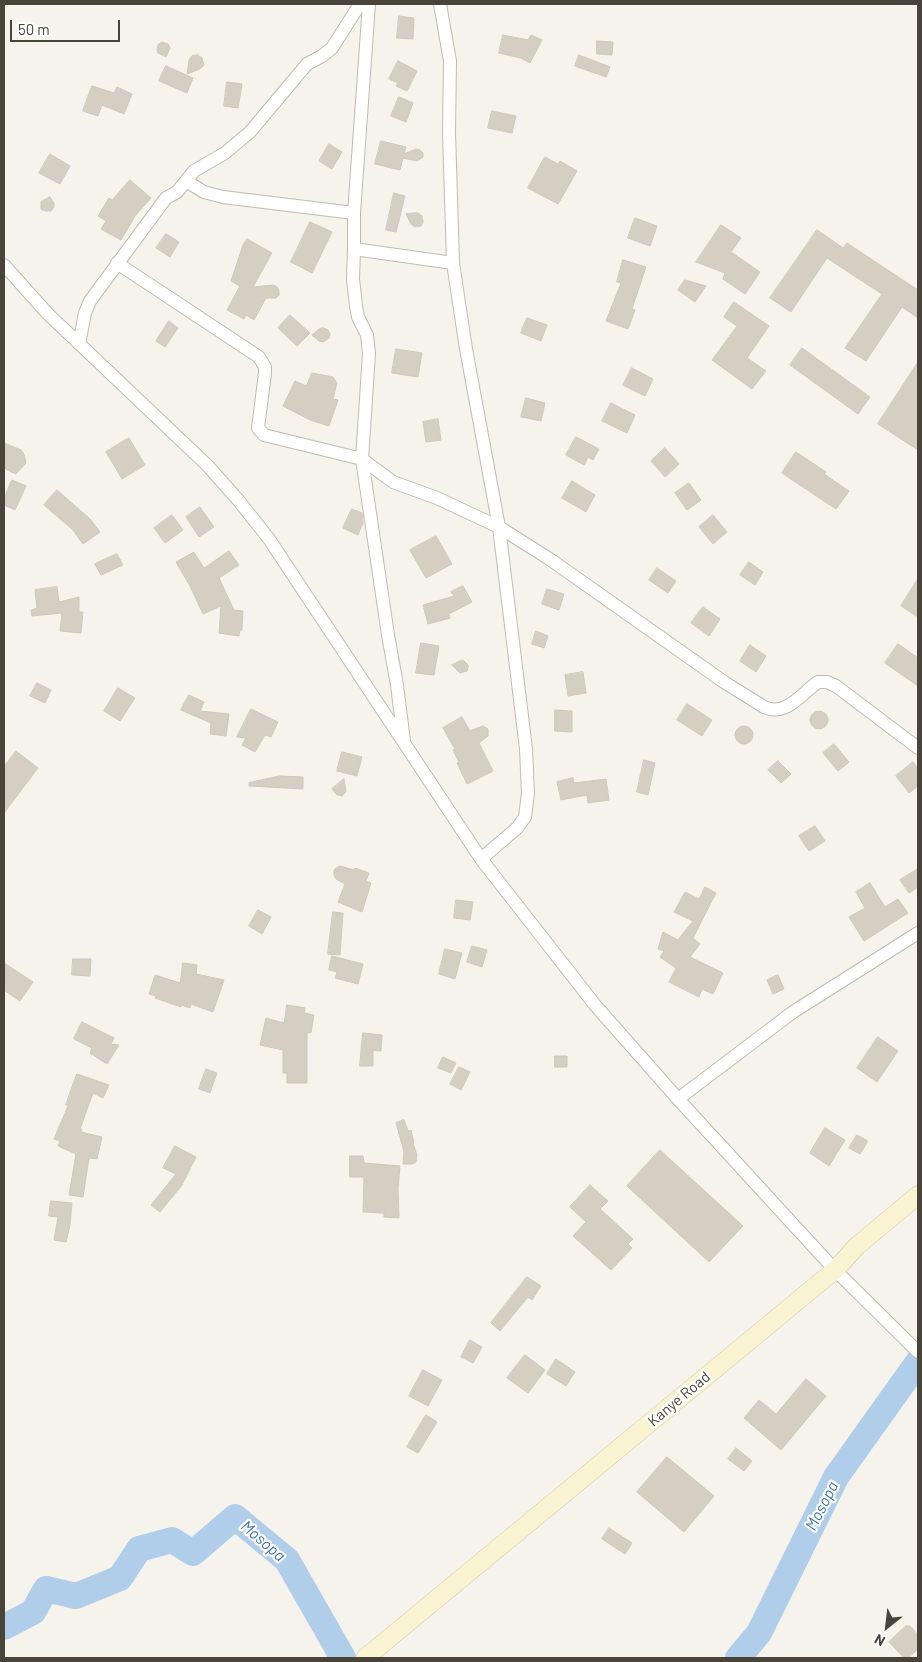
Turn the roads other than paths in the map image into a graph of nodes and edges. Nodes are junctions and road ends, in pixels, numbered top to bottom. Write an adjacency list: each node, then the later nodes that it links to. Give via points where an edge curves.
1 (360, 4): 4 (street, via 332,48 307,64 250,132 225,154 194,171)
2 (369, 4): 5 (street)
3 (440, 4): 7 (street, via 450,61)
4 (186, 181): 5 (street, via 204,192 223,196); 8 (street, via 177,192 166,198)
5 (354, 214): 6 (street)
6 (354, 250): 7 (street); 11 (street, via 356,306 367,335 369,353)
7 (453, 263): 12 (street)
8 (117, 264): 10 (street, via 87,307); 11 (street, via 259,356 266,374 258,428 264,435)
9 (4, 265): 10 (street, via 36,303)
10 (79, 344): 13 (street, via 182,440 239,501 274,546)
11 (362, 459): 12 (street, via 393,482); 13 (street)
12 (499, 527): 14 (street, via 764,707 771,710 786,708 818,682 827,682); 15 (street, via 526,749 528,802 522,823)
13 (405, 744): 15 (street)
14 (918, 748)
15 (480, 859): 17 (street, via 594,1005)
16 (918, 933): 17 (street, via 793,1012)
17 (678, 1099): 19 (street)
18 (918, 1195): 19 (main road, Kanye Road, via 857,1246)
19 (835, 1270): 20 (street); 21 (main road, Kanye Road)
20 (918, 1352)
21 (365, 1658)

